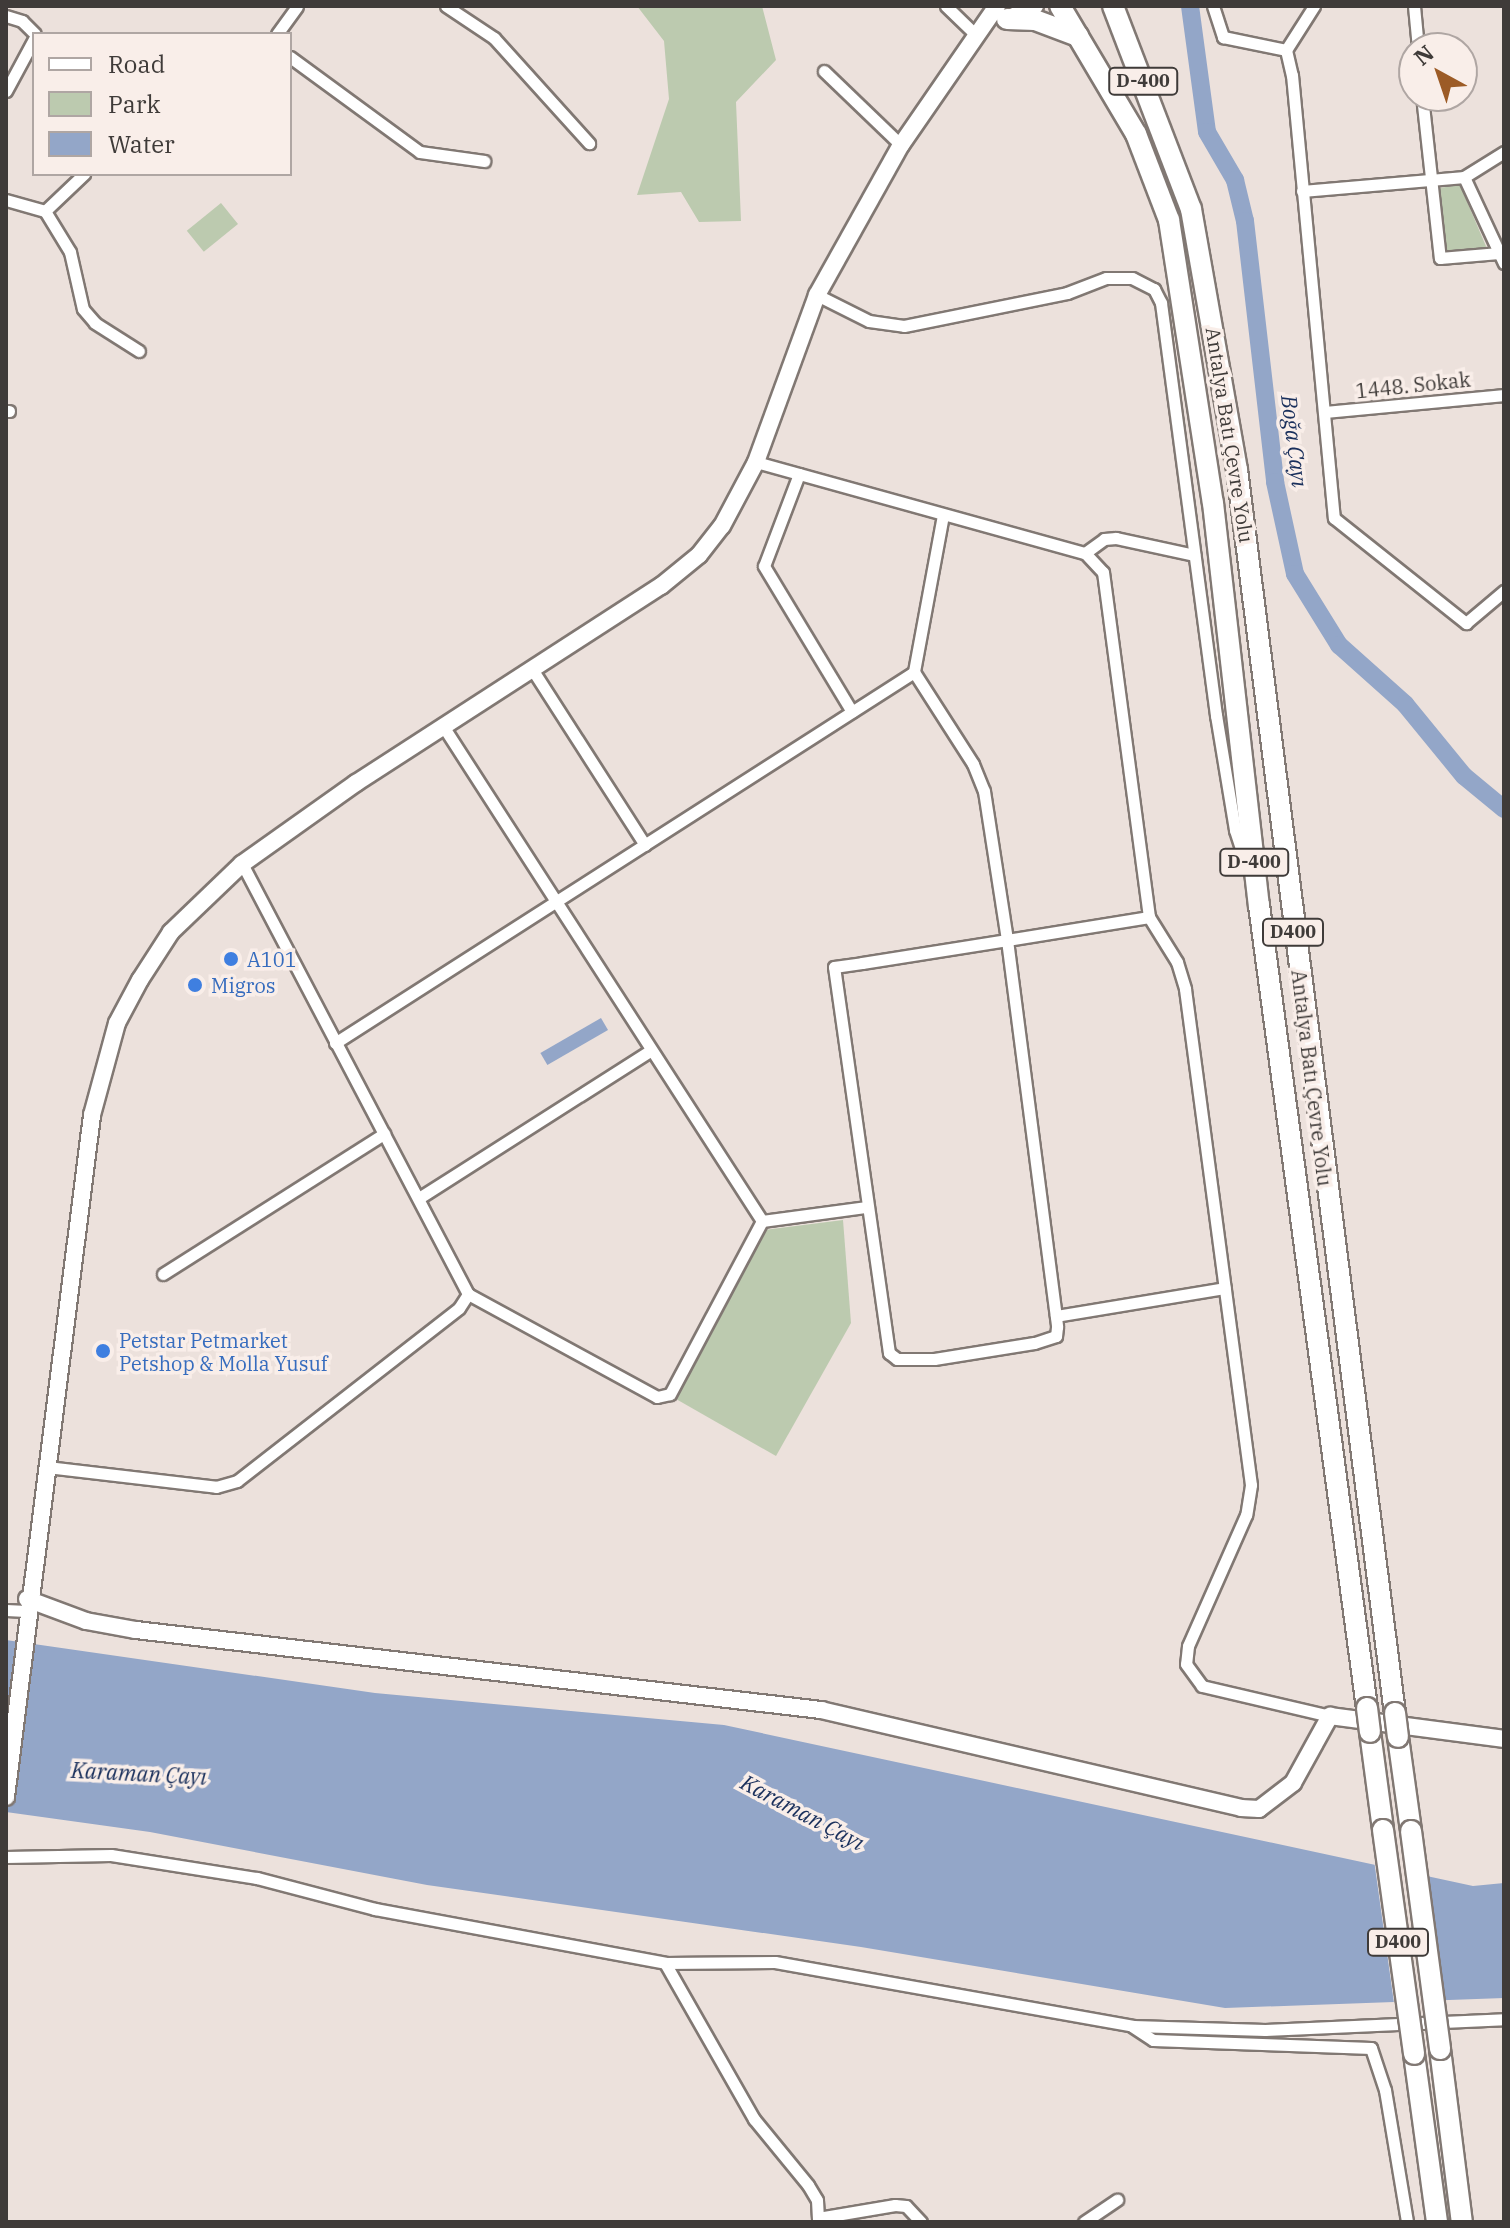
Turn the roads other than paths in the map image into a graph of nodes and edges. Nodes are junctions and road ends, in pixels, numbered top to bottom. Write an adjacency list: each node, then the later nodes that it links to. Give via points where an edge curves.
1 (297, 6): 12 (street)
2 (946, 6): 15 (street)
3 (1035, 6): 10 (main road)
4 (1060, 6): 16 (highway, D-400)
5 (1113, 6): 26 (highway, Antalya Batı Çevre Yolu / D-400)
6 (1213, 6): 18 (street, via 1223,37)
7 (1314, 6): 18 (street)
8 (1414, 6): 13 (street)
9 (444, 7): 23 (street, via 494,38)
10 (1002, 12): 15 (main road); 16 (highway)
11 (6, 16): 14 (street, via 22,21)
12 (278, 32)
13 (1416, 32)
14 (32, 34)
15 (977, 36): 24 (main road)
16 (1078, 36): 52 (highway, D-400, via 1136,134 1169,220 1221,563)
17 (32, 40): 21 (street)
18 (1286, 50): 31 (street)
19 (292, 58): 27 (street, via 420,152)
20 (824, 71): 24 (street)
21 (6, 91)
22 (1423, 112): 30 (street)
23 (589, 143)
24 (901, 145): 35 (main road)
25 (1504, 152): 29 (street)
26 (1173, 155): 82 (highway, Antalya Batı Çevre Yolu / D400, bridge, via 1197,238 1237,470)
27 (484, 161)
28 (82, 176): 33 (street)
29 (1464, 177): 30 (street); 34 (street)
30 (1429, 181): 31 (street); 34 (street, via 1440,258)
31 (1302, 191): 38 (street)
32 (6, 200): 33 (street)
33 (45, 211): 36 (street, via 70,252 83,309)
34 (1502, 258)
35 (817, 295): 39 (main road); 43 (street, via 869,321 904,326 1067,293 1106,278 1146,282 1161,303)
36 (139, 351)
37 (1504, 395): 38 (street, 1448. Sokak)
38 (1325, 412): 44 (street, via 1334,518 1466,623)
39 (756, 462): 40 (street); 45 (main road, via 722,526 699,555 661,586)
40 (799, 474): 41 (street); 47 (street, via 764,566)
41 (943, 515): 42 (street); 46 (street)
42 (1085, 553): 43 (street, via 1104,539 1116,538); 53 (street, via 1099,565 1106,583)
43 (1194, 555): 52 (street, via 1235,830)
44 (1504, 591)
45 (532, 669): 48 (main road); 49 (street)
46 (914, 672): 47 (street); 54 (street, via 973,764 984,791)
47 (852, 712): 49 (street)
48 (443, 726): 50 (main road); 51 (street)
49 (645, 845): 51 (street)
50 (242, 864): 55 (street); 65 (main road, via 171,932 134,991 108,1050 92,1115)
51 (556, 901): 55 (street); 56 (street)
52 (1259, 905): 68 (highway, D-400)
53 (1149, 917): 54 (street); 62 (street, via 1177,962 1185,989)
54 (1007, 940): 59 (street, via 834,967); 64 (street)
55 (335, 1043): 57 (street)
56 (651, 1050): 58 (street); 60 (street)
57 (384, 1134): 58 (street); 61 (street)
58 (419, 1198): 63 (street)
59 (865, 1207): 60 (street); 64 (street, via 889,1353 897,1359 934,1359 1034,1343 1056,1336)
60 (762, 1221): 63 (street, via 670,1394 657,1397)
61 (163, 1274)
62 (1225, 1288): 64 (street); 69 (street, via 1251,1485 1246,1515 1188,1646 1186,1664 1202,1686)
63 (468, 1294): 65 (street, via 459,1308 237,1481 216,1487)
64 (1056, 1316)
65 (47, 1467): 66 (main road)
66 (26, 1609): 67 (street); 69 (main road, via 136,1630 821,1710 1241,1808 1259,1809 1293,1783); 71 (main road)
67 (6, 1610)
68 (1367, 1708): 81 (highway, D400, bridge)
69 (1330, 1716): 70 (main road)
70 (1504, 1739)
71 (6, 1797)
72 (6, 1857): 73 (street, via 111,1855 257,1878 437,1922)
73 (665, 1963): 75 (street, via 775,1962); 77 (street, via 754,2119 817,2200)
74 (1504, 2019): 75 (street, via 1265,2030)
75 (1133, 2026): 80 (street, via 1153,2040 1371,2048 1385,2090)
76 (1117, 2200): 79 (street)
77 (818, 2220): 78 (street, via 895,2205 906,2206)
78 (921, 2222)
79 (1084, 2222)
80 (1407, 2222)
81 (1437, 2222)
82 (1462, 2222)

